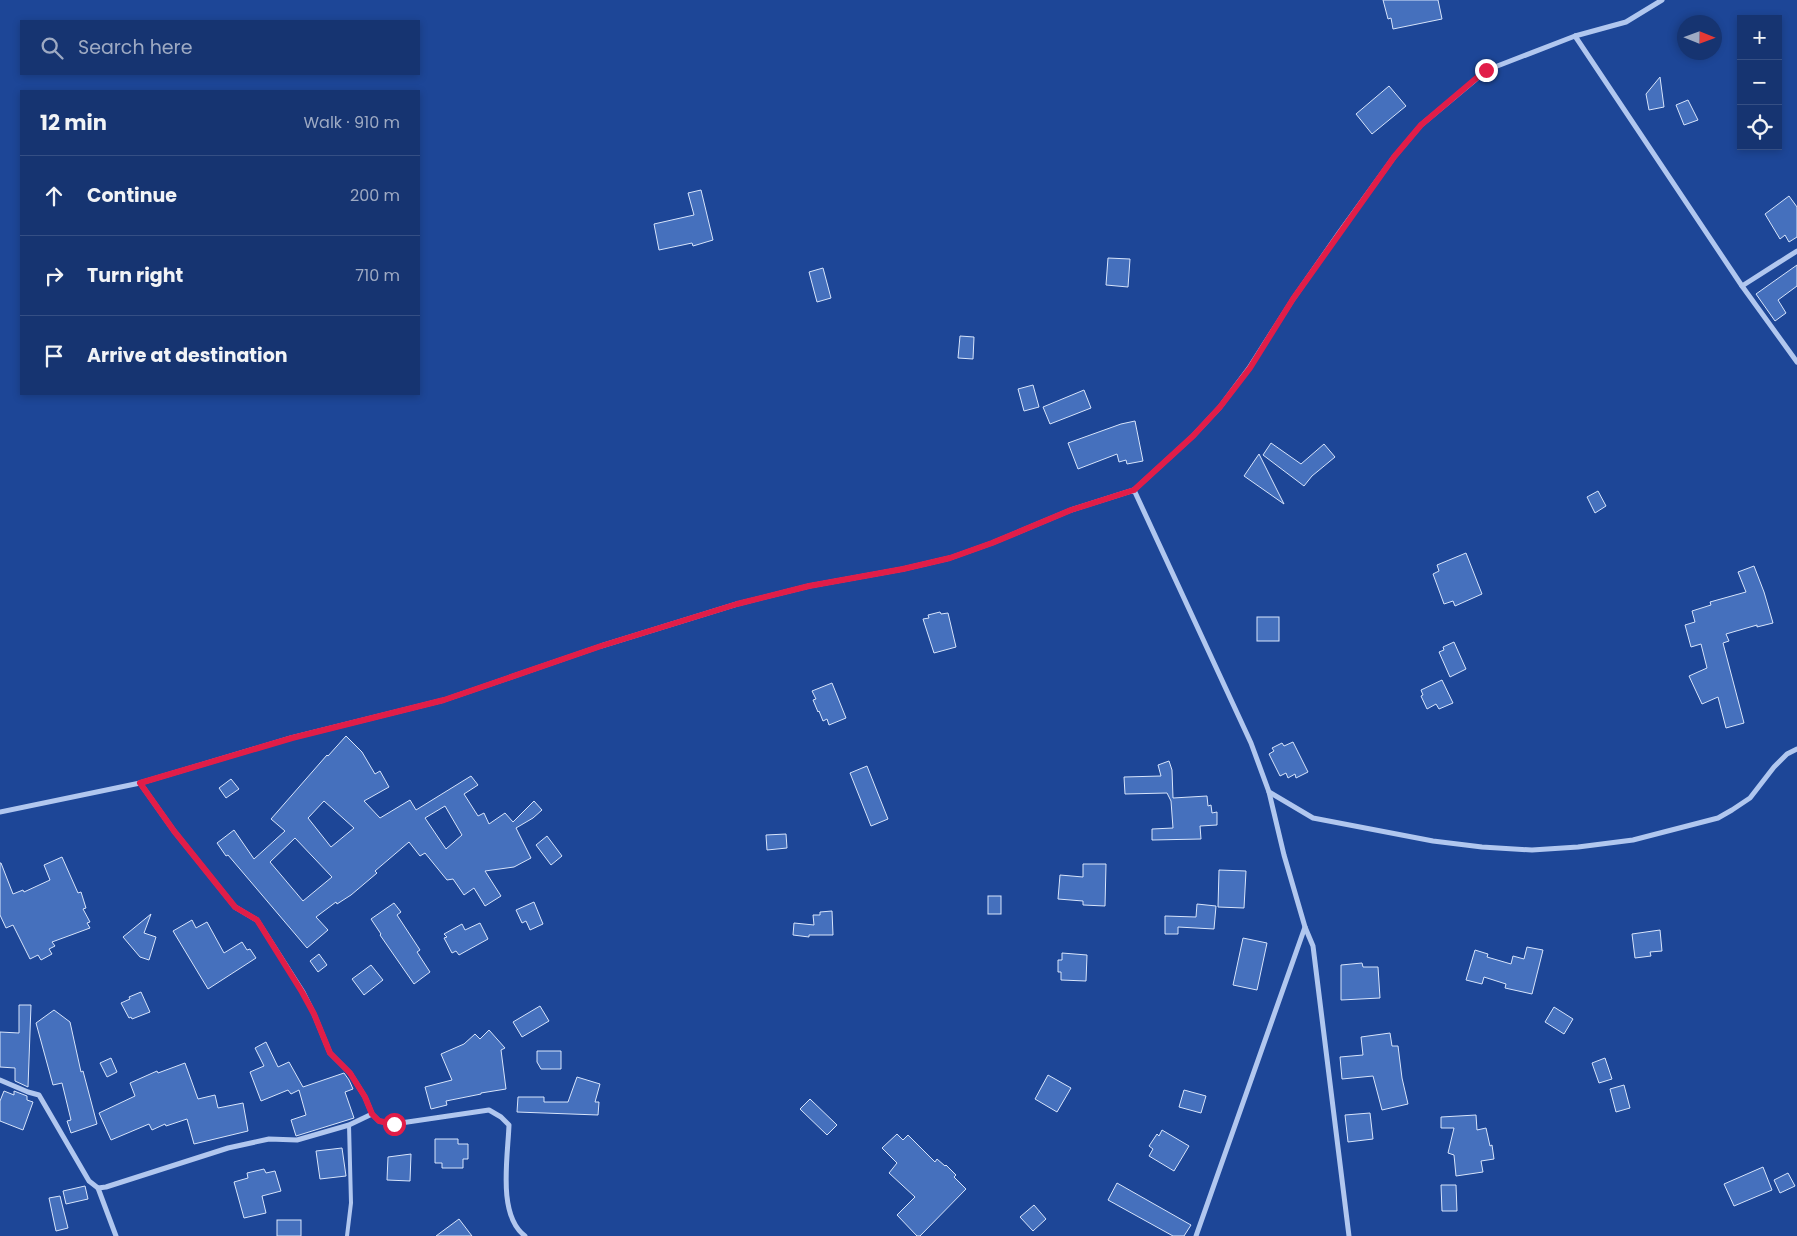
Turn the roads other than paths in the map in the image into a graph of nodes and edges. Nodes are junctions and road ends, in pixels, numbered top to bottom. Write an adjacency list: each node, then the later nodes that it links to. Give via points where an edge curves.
1 (1662, 0): 2 (street, via 1626,22)
2 (1575, 36): 4 (street); 6 (street, via 1486,70 1421,125 1339,233 1250,368 1220,407)
3 (1797, 251): 4 (street)
4 (1742, 286): 5 (street)
5 (1797, 362)
6 (1134, 490): 8 (street, via 1071,510 950,558 737,604 444,700 292,738); 9 (street, via 1251,743)
7 (1797, 748): 9 (street, via 1774,767 1750,798 1718,818 1633,840 1578,847 1532,850 1433,842 1314,818)
8 (140, 783): 10 (street); 13 (street, via 235,907 257,920 302,992 330,1053 350,1073)
9 (1269, 792): 11 (street)
10 (0, 812)
11 (1305, 927): 19 (street); 20 (street, via 1314,946)
12 (0, 1080): 15 (street, via 39,1095 89,1180)
13 (372, 1114): 14 (street); 18 (street, via 379,1121 394,1124 489,1110 501,1117 509,1125 506,1193 511,1216)
14 (349, 1125): 15 (street, via 297,1140 269,1139 228,1148); 17 (lane)
15 (98, 1188): 16 (street)
16 (116, 1236)
17 (347, 1236)
18 (525, 1236)
19 (1196, 1236)
20 (1349, 1236)

